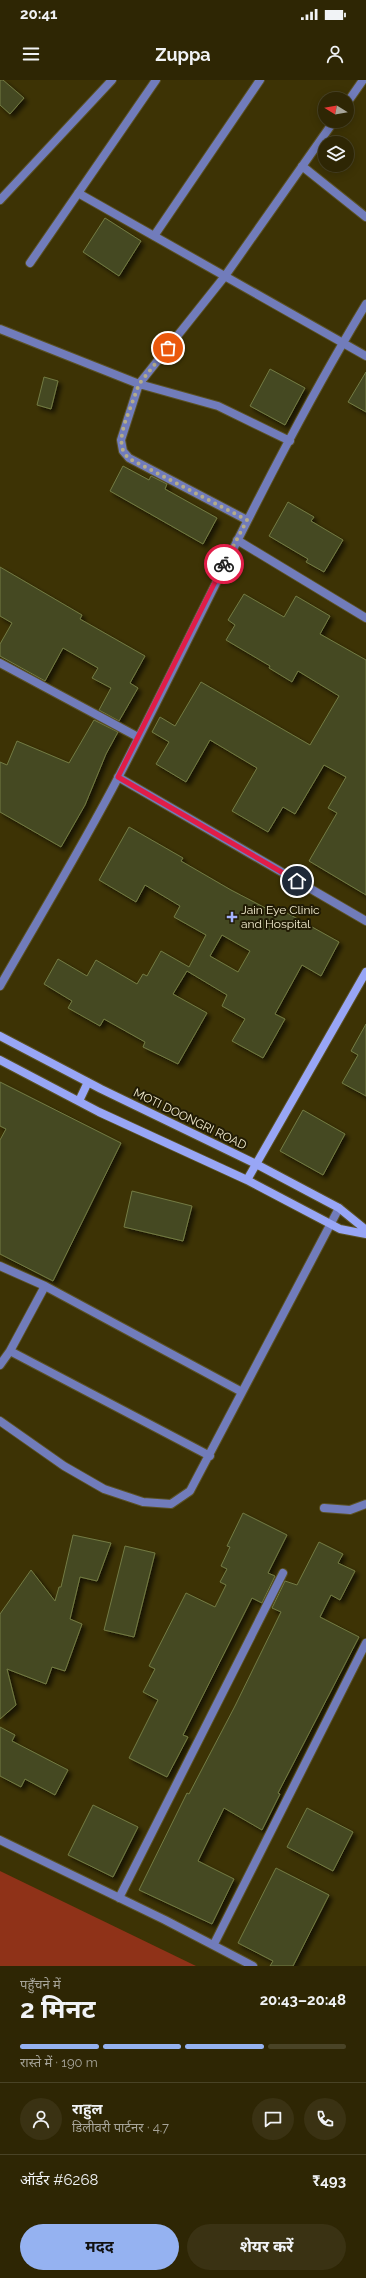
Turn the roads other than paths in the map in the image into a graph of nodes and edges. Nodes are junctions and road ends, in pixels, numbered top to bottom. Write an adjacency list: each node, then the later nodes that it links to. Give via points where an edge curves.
1 (112, 80): 9 (street)
2 (156, 80): 8 (street)
3 (260, 80): 11 (street)
4 (363, 80): 5 (street)
5 (354, 93)
6 (329, 128): 7 (street)
7 (302, 166): 10 (street); 13 (street)
8 (78, 192): 11 (street); 12 (street)
9 (0, 200)
10 (366, 217)
11 (154, 236): 13 (street)
12 (30, 263)
13 (225, 276): 16 (street); 18 (street)
14 (366, 304): 16 (street)
15 (0, 329): 18 (street)
16 (342, 343): 17 (street); 19 (street)
17 (366, 356)
18 (139, 384): 19 (street, via 218,406); 20 (street, via 121,440 123,451 128,458)
19 (290, 441): 20 (street)
20 (247, 520): 21 (street)
21 (236, 540): 22 (street); 24 (street)
22 (366, 618)
23 (0, 663): 24 (street)
24 (138, 737): 25 (street)
25 (118, 777): 26 (street); 28 (street)
26 (366, 921)
27 (366, 972): 33 (street)
28 (0, 986)
29 (0, 1036): 31 (street, MOTI DOONGRI ROAD)
30 (0, 1060): 32 (street)
31 (88, 1082): 32 (street); 33 (street, MOTI DOONGRI ROAD)
32 (79, 1101): 34 (street)
33 (256, 1164): 34 (street); 35 (street, MOTI DOONGRI ROAD)
34 (247, 1180): 36 (street)
35 (339, 1208): 36 (street); 37 (street, MOTI DOONGRI ROAD)
36 (330, 1224): 38 (street, via 350,1232); 43 (street)
37 (366, 1230)
38 (366, 1234)
39 (0, 1266): 40 (street)
40 (45, 1286): 41 (street); 43 (street)
41 (10, 1351): 42 (street); 45 (street)
42 (0, 1365)
43 (242, 1392): 45 (street)
44 (0, 1421): 45 (street, via 64,1466 97,1485 142,1502 171,1504 190,1491)
45 (210, 1456)
46 (366, 1504): 47 (street, via 350,1510)
47 (324, 1508)
48 (283, 1573): 51 (street)
49 (366, 1643): 52 (street)
50 (0, 1840): 51 (street)
51 (119, 1898): 52 (street)
52 (214, 1944): 53 (street)
53 (253, 1966)

